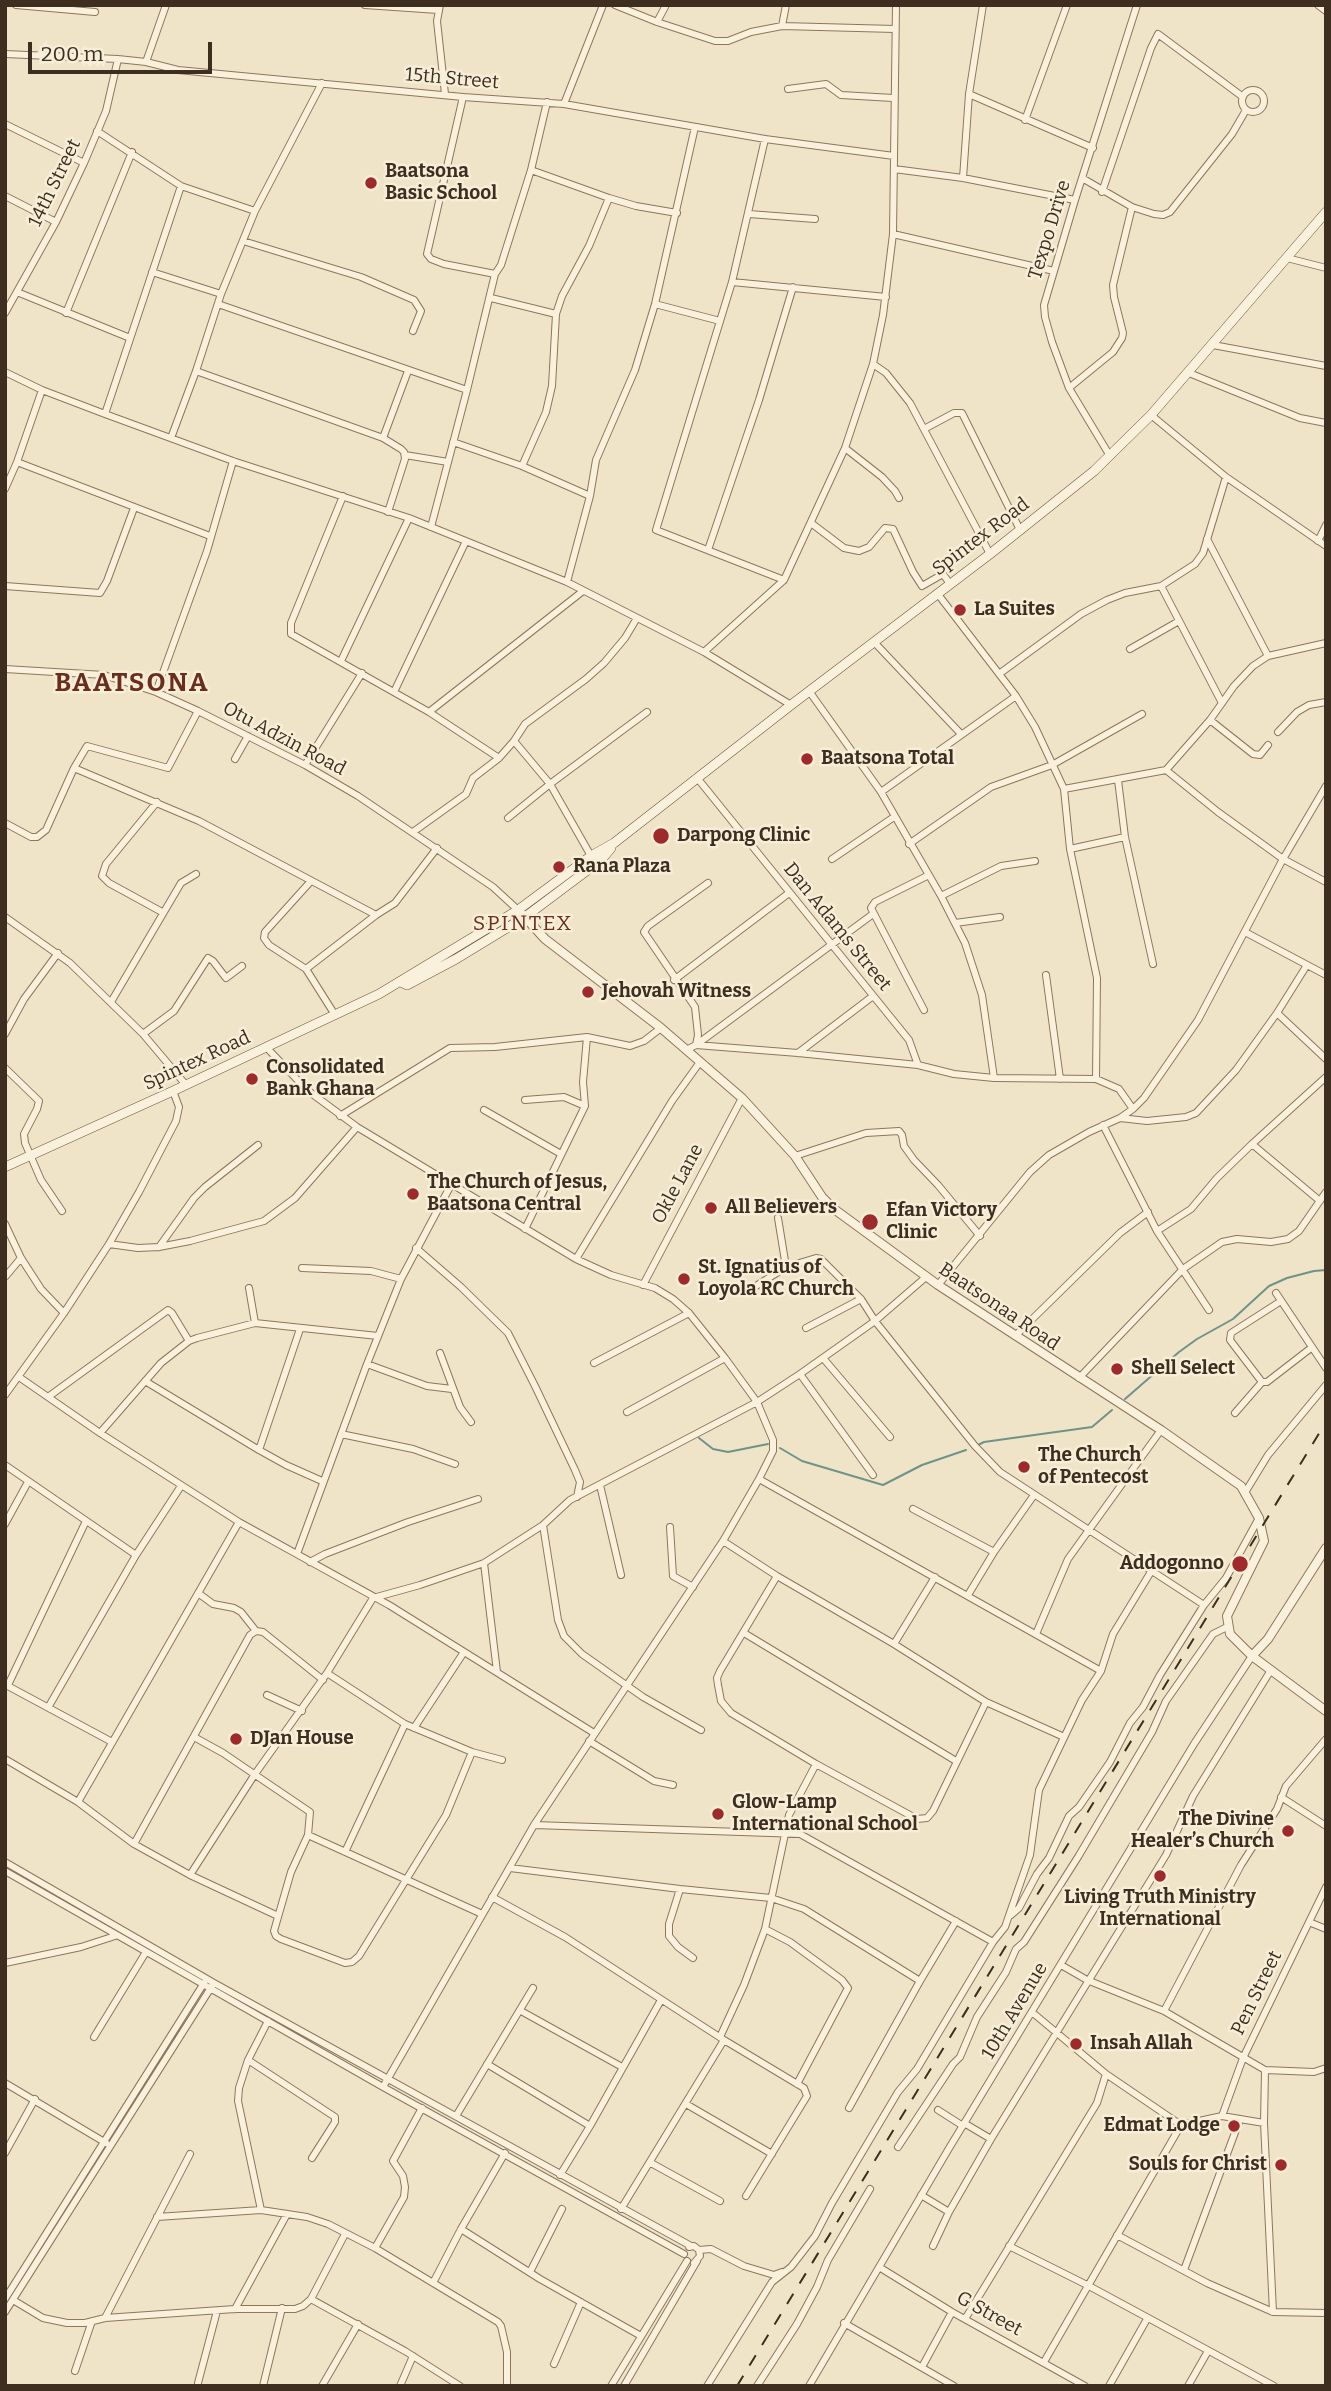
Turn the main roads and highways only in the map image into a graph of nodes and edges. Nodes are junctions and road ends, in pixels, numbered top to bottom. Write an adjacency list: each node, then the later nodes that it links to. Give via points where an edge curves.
1 (1326, 212): 2 (main road, Spintex Road, via 1189,373 1110,456)
2 (614, 844): 3 (main road, Spintex Road, via 591,856); 3 (main road, Spintex Road, via 601,860)
3 (522, 913): 4 (main road, Spintex Road, via 456,960 407,985 401,982)
4 (5, 1167)

